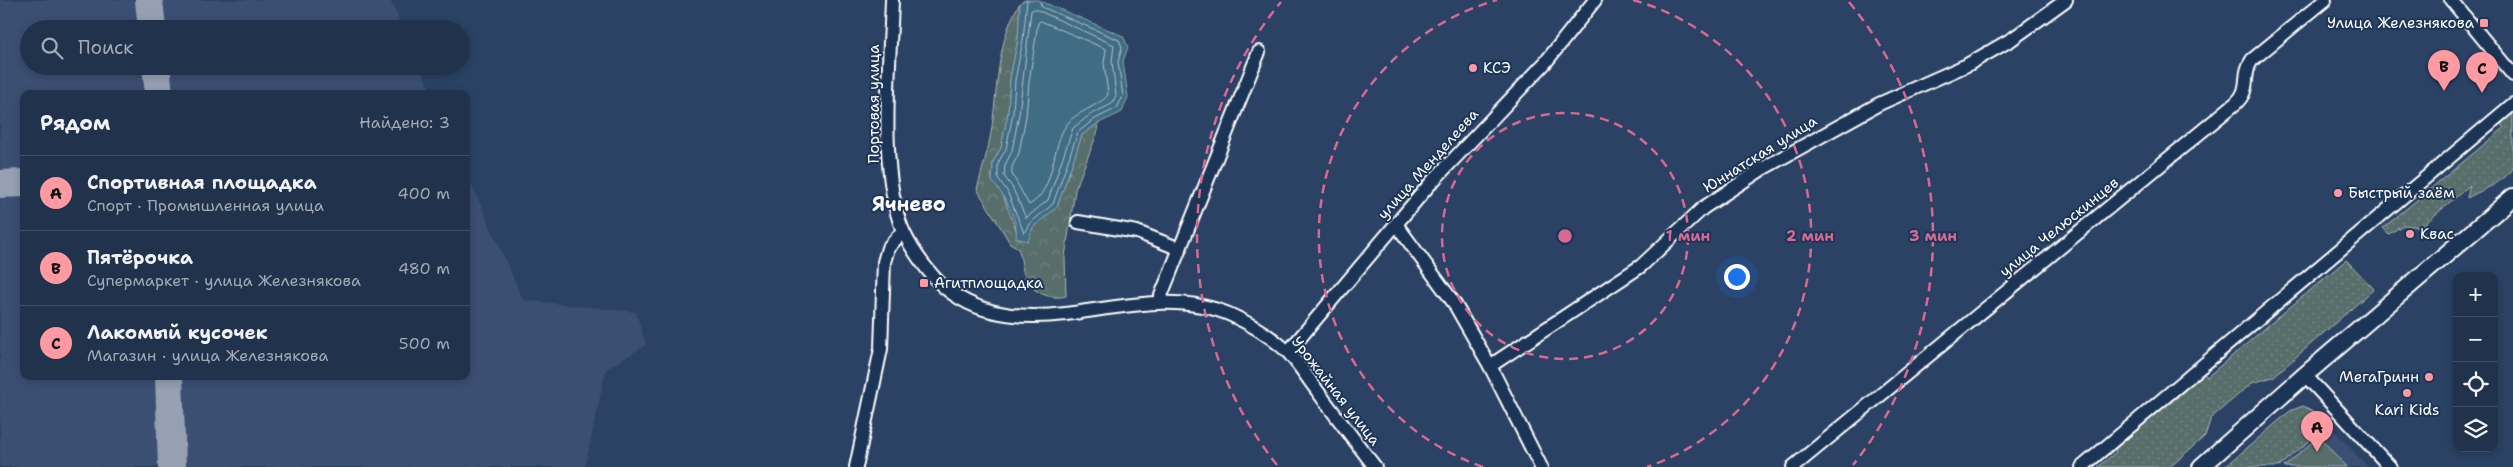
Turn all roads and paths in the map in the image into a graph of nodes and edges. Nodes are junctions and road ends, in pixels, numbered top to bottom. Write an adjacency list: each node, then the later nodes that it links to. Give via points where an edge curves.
1 (892, 0): 13 (street, Портовая улица, via 889,161 895,205)
2 (1595, 0): 12 (street, улица Менделеева, via 1545,64 1436,177)
3 (2066, 0): 17 (street, Юннатская улица, via 2012,39 1967,65 1879,104 1762,169 1703,208 1634,271)
4 (2325, 0): 22 (street, улица Челюскинцев, via 2252,60 2242,98)
5 (2451, 0): 7 (street)
6 (1259, 52): 14 (street)
7 (2513, 75)
8 (2513, 104): 23 (street)
9 (2513, 197): 18 (main road)
10 (2513, 208): 18 (main road, via 2317,377)
11 (1078, 222): 14 (street, via 1136,232)
12 (1396, 224): 16 (street, улица Менделеева); 17 (street, via 1454,303)
13 (903, 231): 15 (street, Урожайная улица, via 940,283 975,307 1004,315 1037,318); 19 (street, via 888,248 884,262 881,349)
14 (1180, 250): 15 (street)
15 (1158, 303): 16 (street, Урожайная улица, via 1174,301 1229,314 1261,331)
16 (1288, 352): 20 (street, Урожайная улица)
17 (1490, 366): 21 (street)
18 (2305, 375): 24 (main road); 25 (street)
19 (856, 467)
20 (1375, 467)
21 (1541, 467)
22 (1793, 467)
23 (2082, 467)
24 (2201, 467)
25 (2390, 467)

